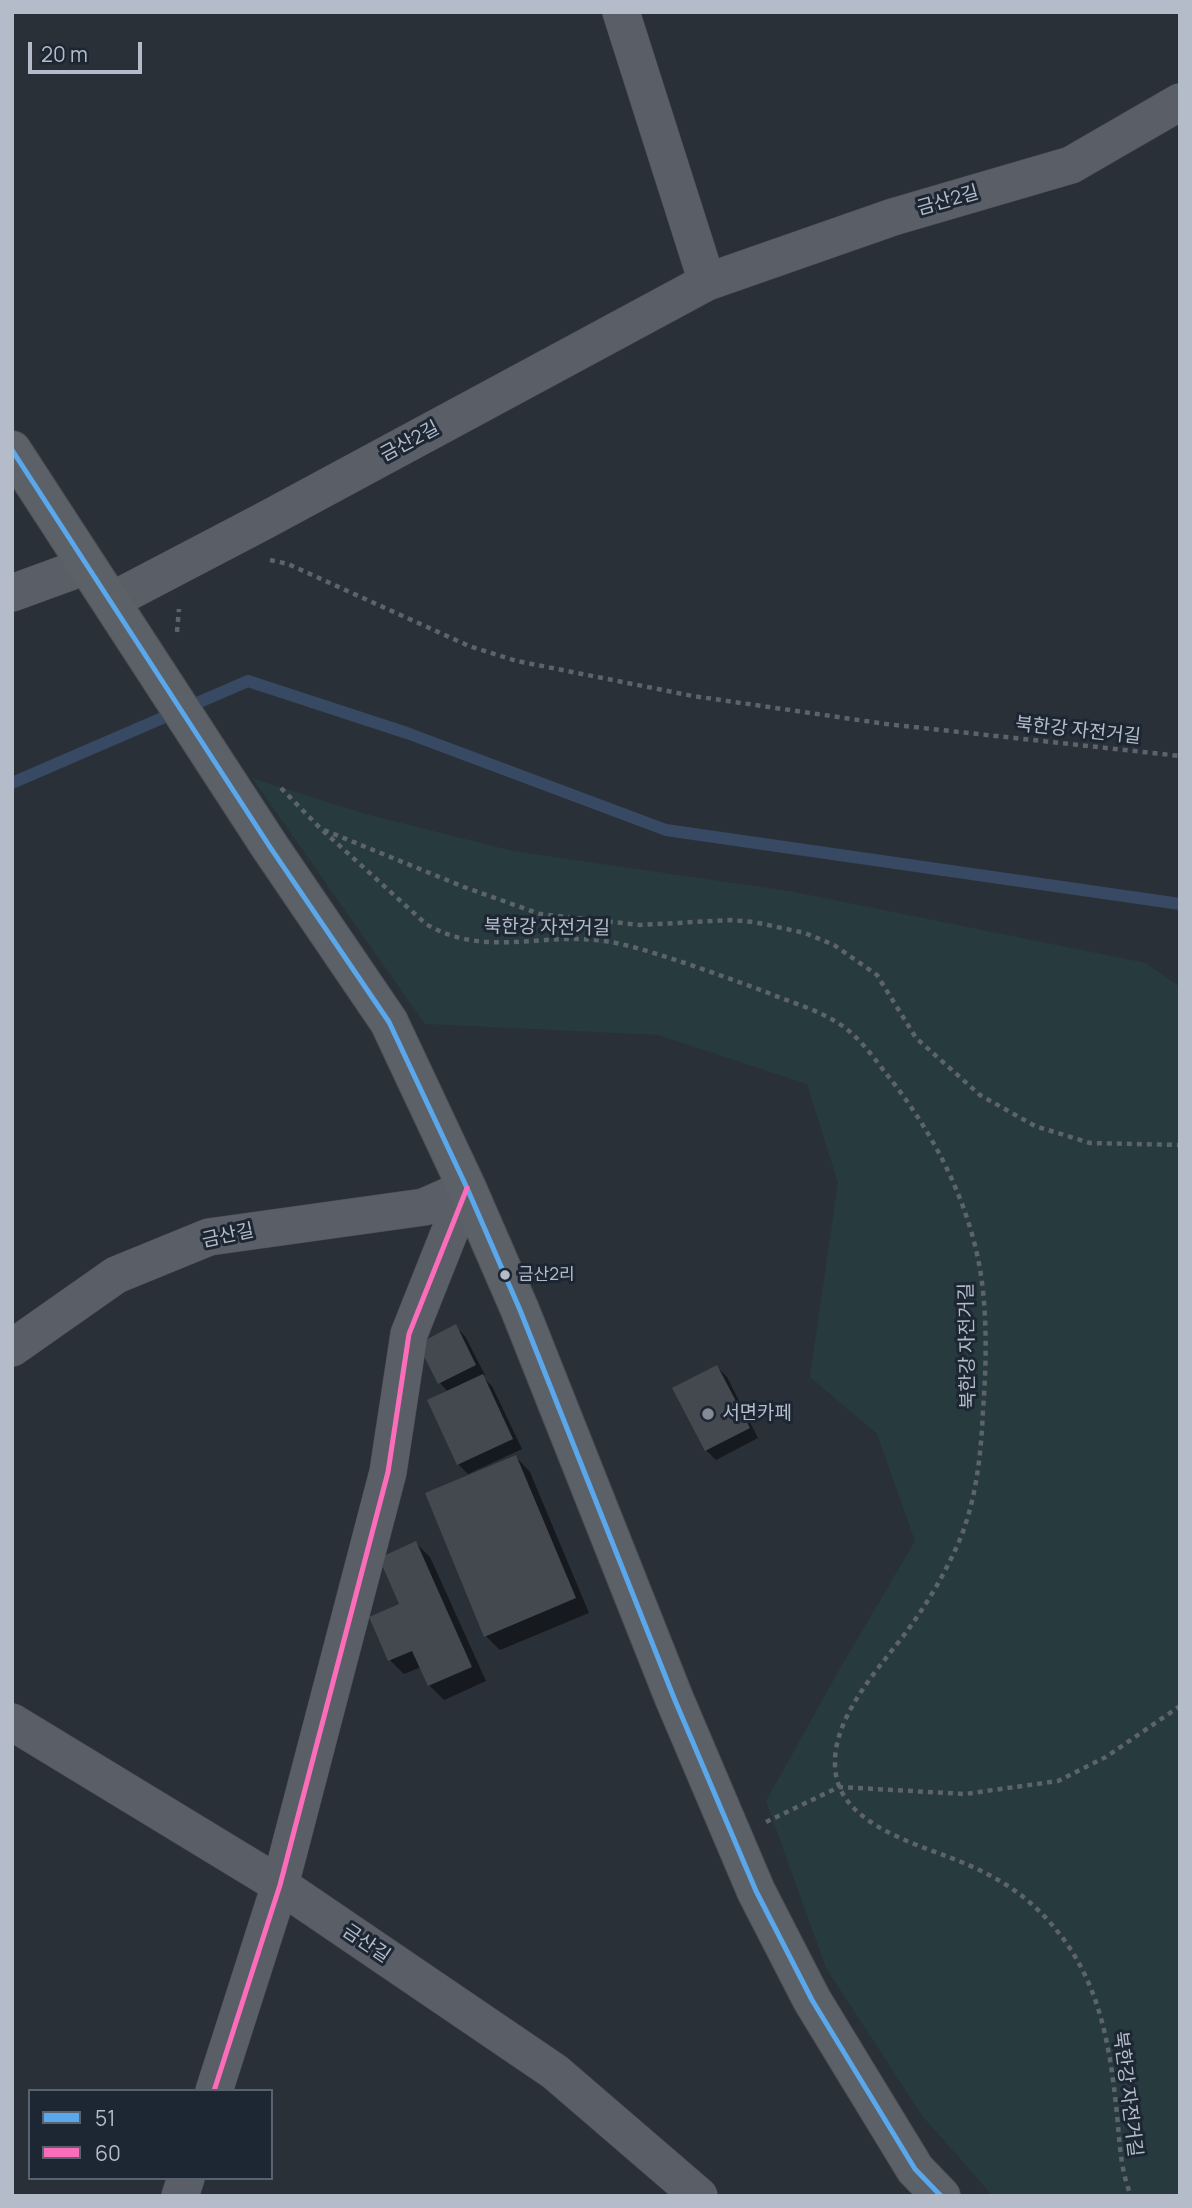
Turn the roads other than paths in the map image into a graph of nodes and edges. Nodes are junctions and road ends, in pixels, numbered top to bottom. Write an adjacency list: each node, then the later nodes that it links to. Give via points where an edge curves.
1 (621, 12): 3 (street)
2 (1180, 102): 3 (street, 금산2길, via 1071,165 893,217)
3 (707, 282): 7 (street, 금산2길)
4 (12, 450): 5 (main road)
5 (86, 566): 6 (street); 7 (main road)
6 (12, 593)
7 (115, 607): 8 (main road, via 389,1022)
8 (467, 1188): 9 (street, 금산길, via 424,1206 209,1237 116,1275); 11 (street, via 409,1334 388,1472); 14 (main road, via 756,1891 812,2000 915,2169)
9 (12, 1348)
10 (12, 1722): 11 (street, 금산길)
11 (280, 1885): 12 (street); 13 (street, 금산길, via 555,2072)
12 (215, 2089)
13 (699, 2196)
14 (941, 2196)

